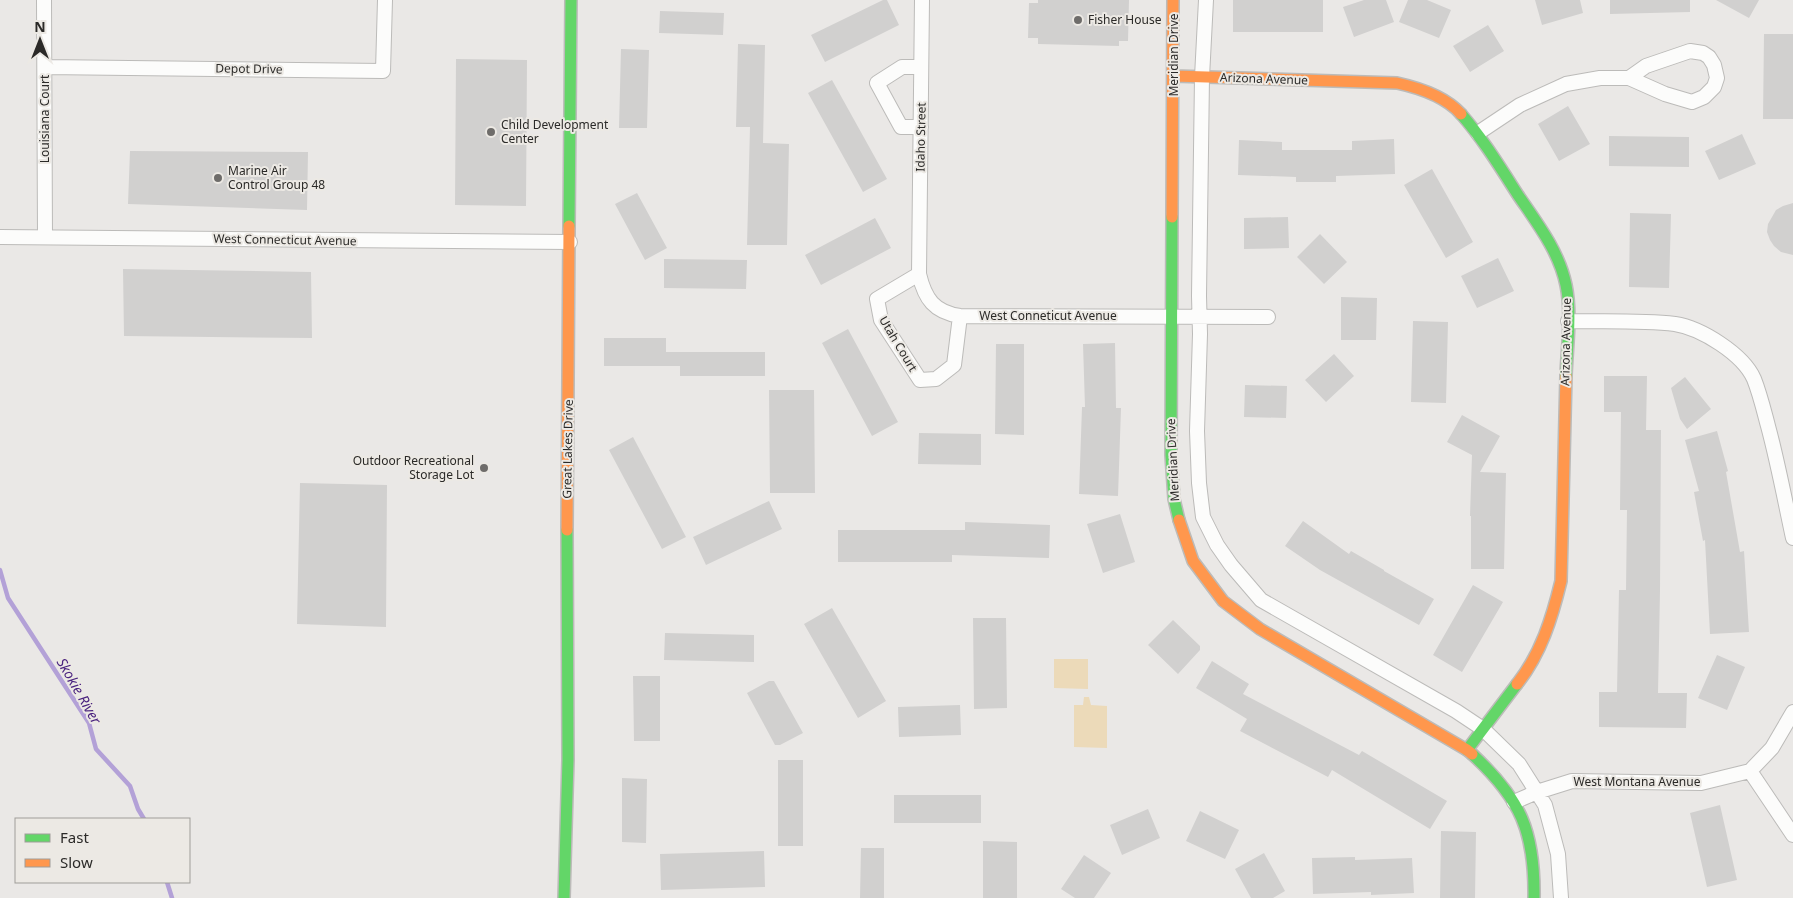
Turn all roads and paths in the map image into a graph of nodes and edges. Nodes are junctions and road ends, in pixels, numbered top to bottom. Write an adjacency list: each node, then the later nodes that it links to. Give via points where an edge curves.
1 (44, 0): 7 (street, Louisiana Court)
2 (385, 0): 7 (street, Depot Drive, via 383,71)
3 (571, 0): 16 (street, Great Lakes Drive)
4 (922, 0): 8 (street, Idaho Street)
5 (1173, 0): 9 (street, Meridian Drive)
6 (1206, 0): 10 (street, Meridian Drive)
7 (45, 67): 15 (street, Louisiana Court)
8 (921, 67): 12 (street, Idaho Street); 12 (street, via 902,68 877,83 901,127)
9 (1174, 76): 10 (street, Arizona Avenue); 19 (street, Meridian Drive)
10 (1202, 77): 13 (street, Arizona Avenue, via 1397,83 1420,88 1440,98 1457,109); 20 (street, Meridian Drive)
11 (1628, 78): 11 (street, via 1646,66 1690,51 1709,57 1717,78 1714,87 1704,97 1692,102); 13 (street, via 1600,78 1566,84 1520,105)
12 (921, 127): 17 (street, Idaho Street)
13 (1478, 133): 22 (street, Arizona Avenue, via 1556,256 1566,286)
14 (0, 237): 15 (street, West Connecticut Avenue)
15 (45, 237): 16 (street, West Connecticut Avenue)
16 (570, 242): 31 (street, Great Lakes Drive, via 566,602 568,760)
17 (919, 274): 18 (street, West Conneticut Avenue, via 922,289 932,304 945,314); 18 (street, Utah Court, via 877,299 881,320 920,380 936,379 954,365)
18 (960, 316): 19 (street, West Conneticut Avenue)
19 (1172, 316): 20 (street, West Conneticut Avenue); 26 (street, Meridian Drive, via 1170,419 1173,484 1177,515 1193,561 1223,601 1260,629)
20 (1200, 316): 21 (street, West Conneticut Avenue); 25 (street, Meridian Drive, via 1199,482 1203,517 1216,545 1261,600)
21 (1268, 317)
22 (1568, 321): 23 (street, via 1676,324 1700,332 1739,359 1753,378 1764,409); 25 (street, Arizona Avenue, via 1561,581 1541,645 1524,677)
23 (1793, 538)
24 (1793, 712): 27 (street, via 1772,748)
25 (1483, 729): 26 (street, Arizona Avenue); 28 (street, Meridian Drive, via 1520,764)
26 (1467, 750): 29 (street, Meridian Drive, via 1503,786)
27 (1750, 771): 28 (street, West Montana Avenue, via 1701,783 1572,781); 30 (street)
28 (1537, 792): 29 (street, West Montana Avenue); 33 (street, Meridian Drive, via 1545,805 1558,854)
29 (1514, 802): 32 (street, Meridian Drive, via 1533,854)
30 (1793, 835)
31 (564, 898)
32 (1534, 898)
33 (1561, 898)

